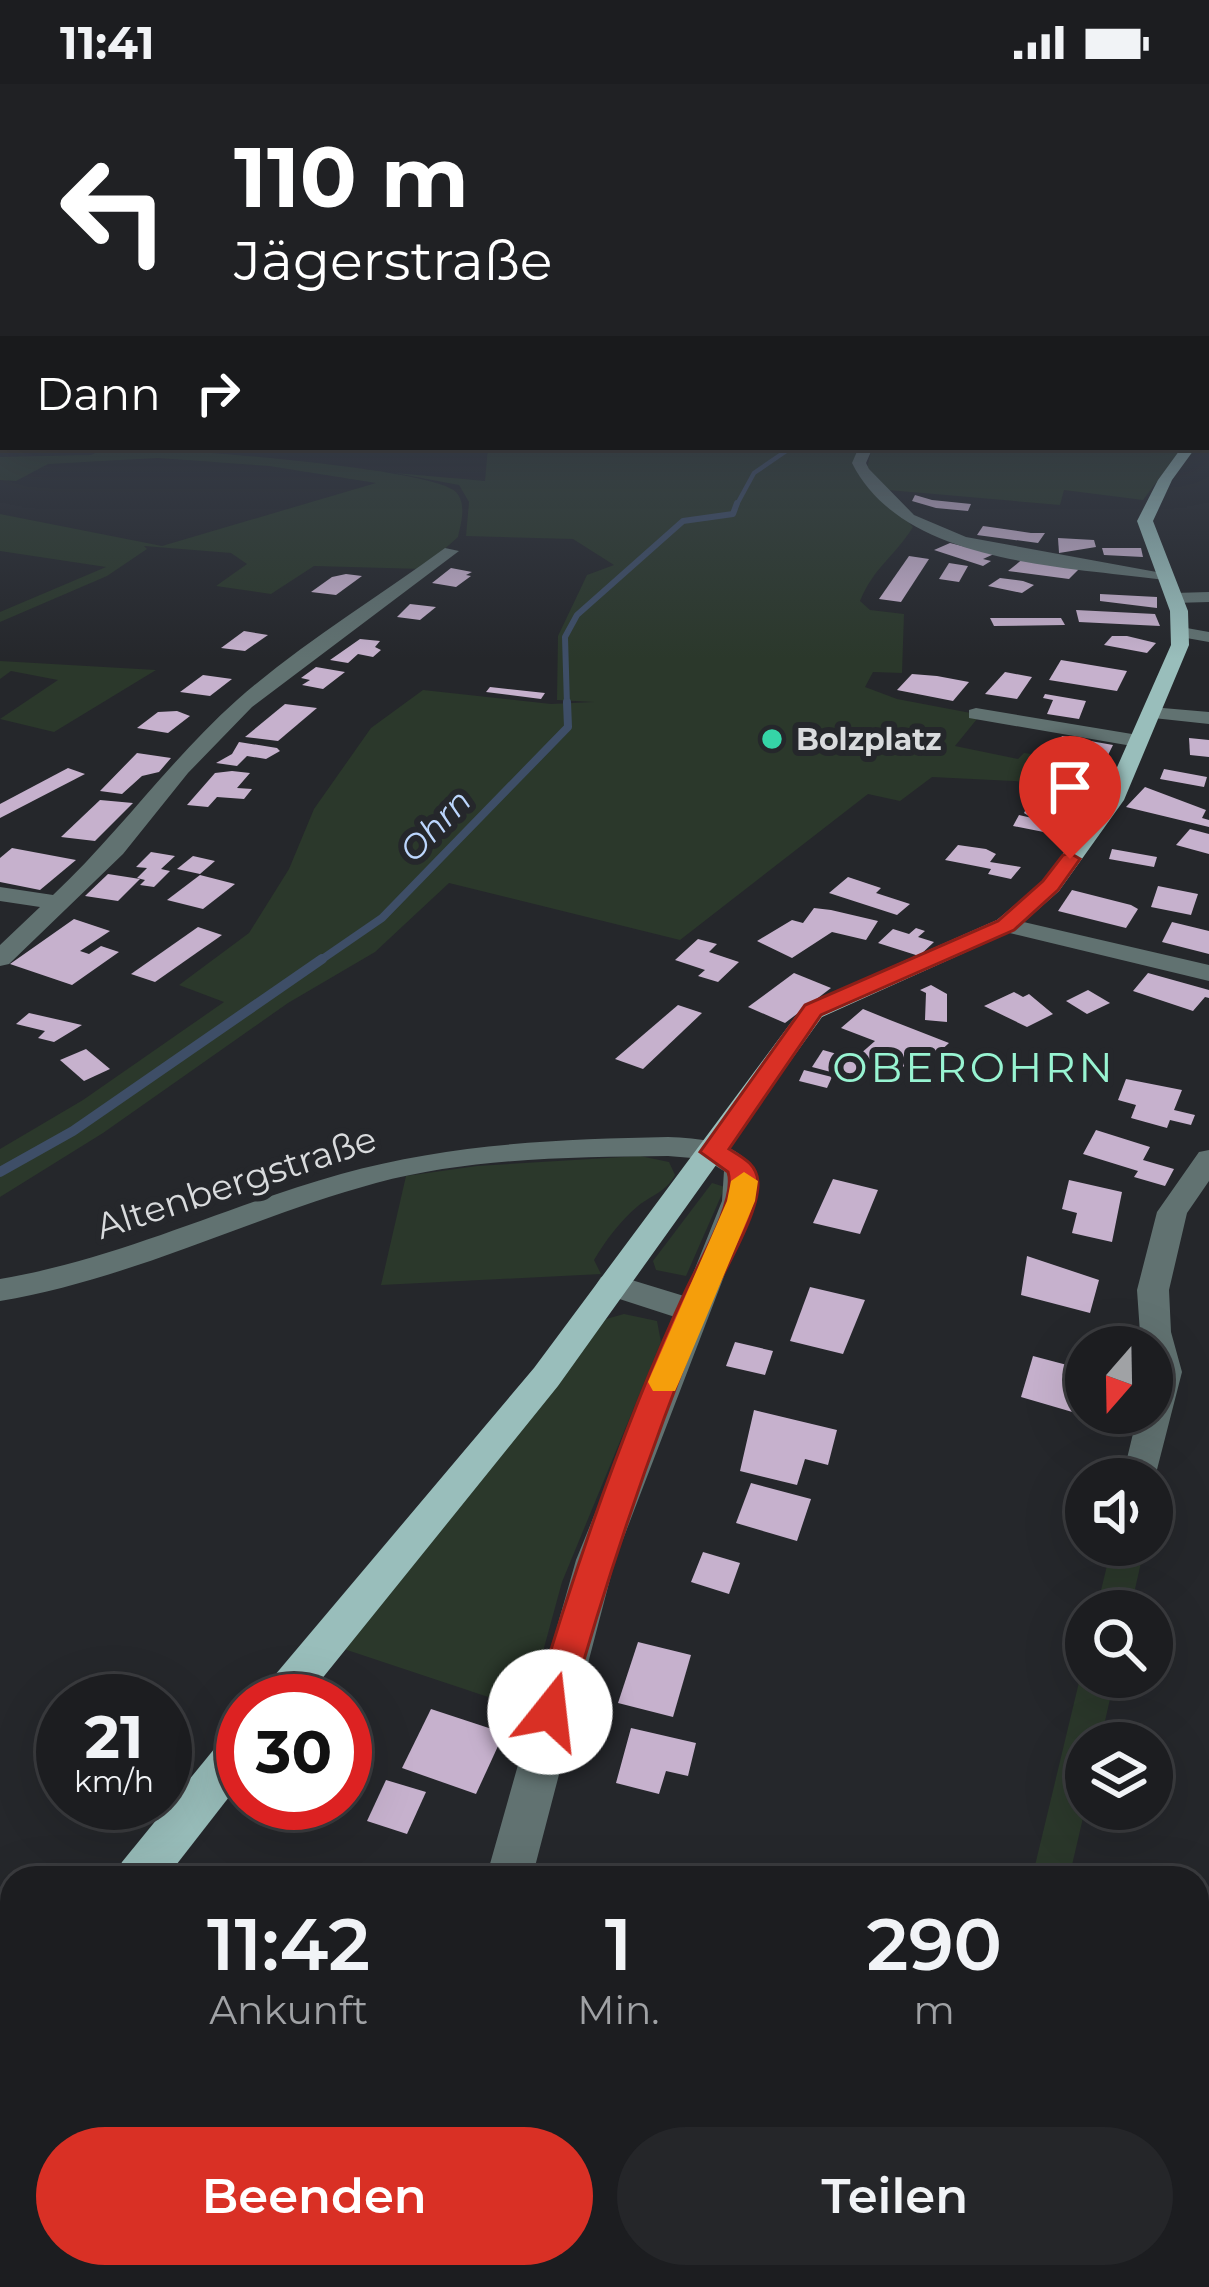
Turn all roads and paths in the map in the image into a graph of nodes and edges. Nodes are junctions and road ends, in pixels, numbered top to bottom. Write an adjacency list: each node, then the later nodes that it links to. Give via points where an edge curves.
1 (863, 454): 4 (street, via 863,471 923,526 999,548)
2 (1184, 454): 4 (main road, via 1145,521)
3 (451, 551): 14 (street, via 244,703)
4 (1165, 575): 6 (main road)
5 (1209, 597): 6 (street)
6 (1174, 598): 7 (main road)
7 (1181, 632): 8 (street); 9 (main road)
8 (1209, 637)
9 (1151, 713): 11 (street); 12 (main road)
10 (976, 714): 12 (street)
11 (1209, 718)
12 (1138, 741): 15 (main road, via 1113,800 1051,886)
13 (0, 894): 14 (street)
14 (59, 903): 16 (street)
15 (1006, 926): 17 (street); 18 (main road, via 813,1010)
16 (0, 959)
17 (1209, 974)
18 (713, 1152): 20 (main road); 21 (street, Altenbergstraße, via 566,1150 406,1166 134,1260); 22 (street, via 740,1167 745,1180)
19 (1209, 1159): 23 (street, via 1172,1212 1154,1290 1165,1372)
20 (612, 1285): 22 (street); 24 (main road)
21 (0, 1290)
22 (692, 1310): 27 (street, via 587,1586)
23 (1145, 1458)
24 (301, 1674)
25 (216, 1780): 26 (main road)
26 (148, 1866)
27 (511, 1866)

